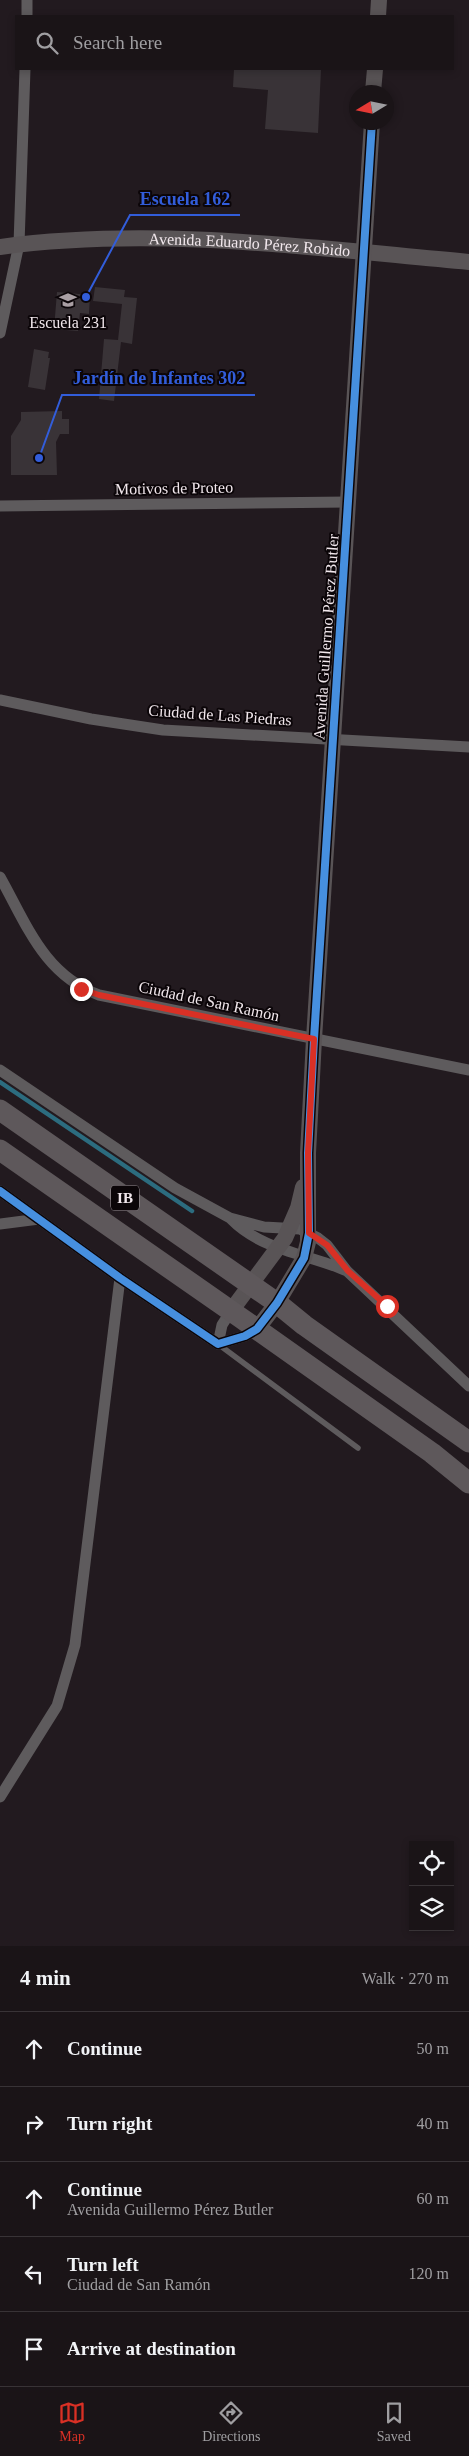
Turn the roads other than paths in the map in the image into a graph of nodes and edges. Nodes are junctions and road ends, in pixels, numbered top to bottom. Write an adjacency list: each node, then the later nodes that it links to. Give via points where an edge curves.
1 (27, 0): 3 (street)
2 (379, 0): 4 (street)
3 (27, 15)
4 (378, 15)
5 (25, 70): 9 (street)
6 (375, 70): 7 (street)
7 (374, 85)
8 (372, 130): 11 (street, Avenida Guillermo Pérez Butler)
9 (19, 244): 10 (street, Avenida Eduardo Pérez Robido); 11 (street, Avenida Eduardo Pérez Robido, via 182,238); 13 (street)
10 (0, 247)
11 (364, 252): 12 (street, Avenida Eduardo Pérez Robido); 14 (street, Avenida Guillermo Pérez Butler)
12 (469, 262)
13 (0, 334)
14 (348, 502): 15 (street, Motivos de Proteo); 17 (street, Avenida Guillermo Pérez Butler)
15 (0, 506)
16 (0, 700): 17 (street, Ciudad de Las Piedras, via 163,730)
17 (334, 739): 18 (street, Ciudad de Las Piedras); 20 (street, Avenida Guillermo Pérez Butler)
18 (469, 747)
19 (0, 877): 20 (street, Ciudad de San Ramón, via 43,954 64,977 81,989)
20 (314, 1039): 22 (street, Ciudad de San Ramón); 25 (street, Avenida Guillermo Pérez Butler)
21 (0, 1070): 27 (street, via 176,1188)
22 (469, 1070)
23 (0, 1110): 36 (highway, IB)
24 (0, 1150): 38 (highway, IB)
25 (308, 1153): 30 (street, via 304,1186); 31 (street)
26 (0, 1191): 28 (street)
27 (230, 1218): 30 (street, via 264,1227); 32 (street, via 238,1226)
28 (39, 1219): 29 (street); 35 (street)
29 (0, 1224)
30 (290, 1229): 31 (street); 32 (street)
31 (309, 1233): 33 (street); 34 (street, via 327,1245)
32 (278, 1248): 33 (street); 36 (street)
33 (304, 1258): 34 (street); 37 (street)
34 (348, 1271): 41 (street)
35 (120, 1278): 40 (street); 45 (street, via 75,1645 57,1706)
36 (250, 1285): 37 (highway, IB); 38 (street)
37 (277, 1304): 39 (street); 42 (highway, IB)
38 (231, 1311): 39 (highway, IB); 40 (street, via 222,1325)
39 (257, 1329): 40 (street); 44 (highway, IB, via 432,1453)
40 (218, 1344): 43 (lane)
41 (469, 1386)
42 (469, 1442)
43 (358, 1448)
44 (469, 1483)
45 (0, 1797)

